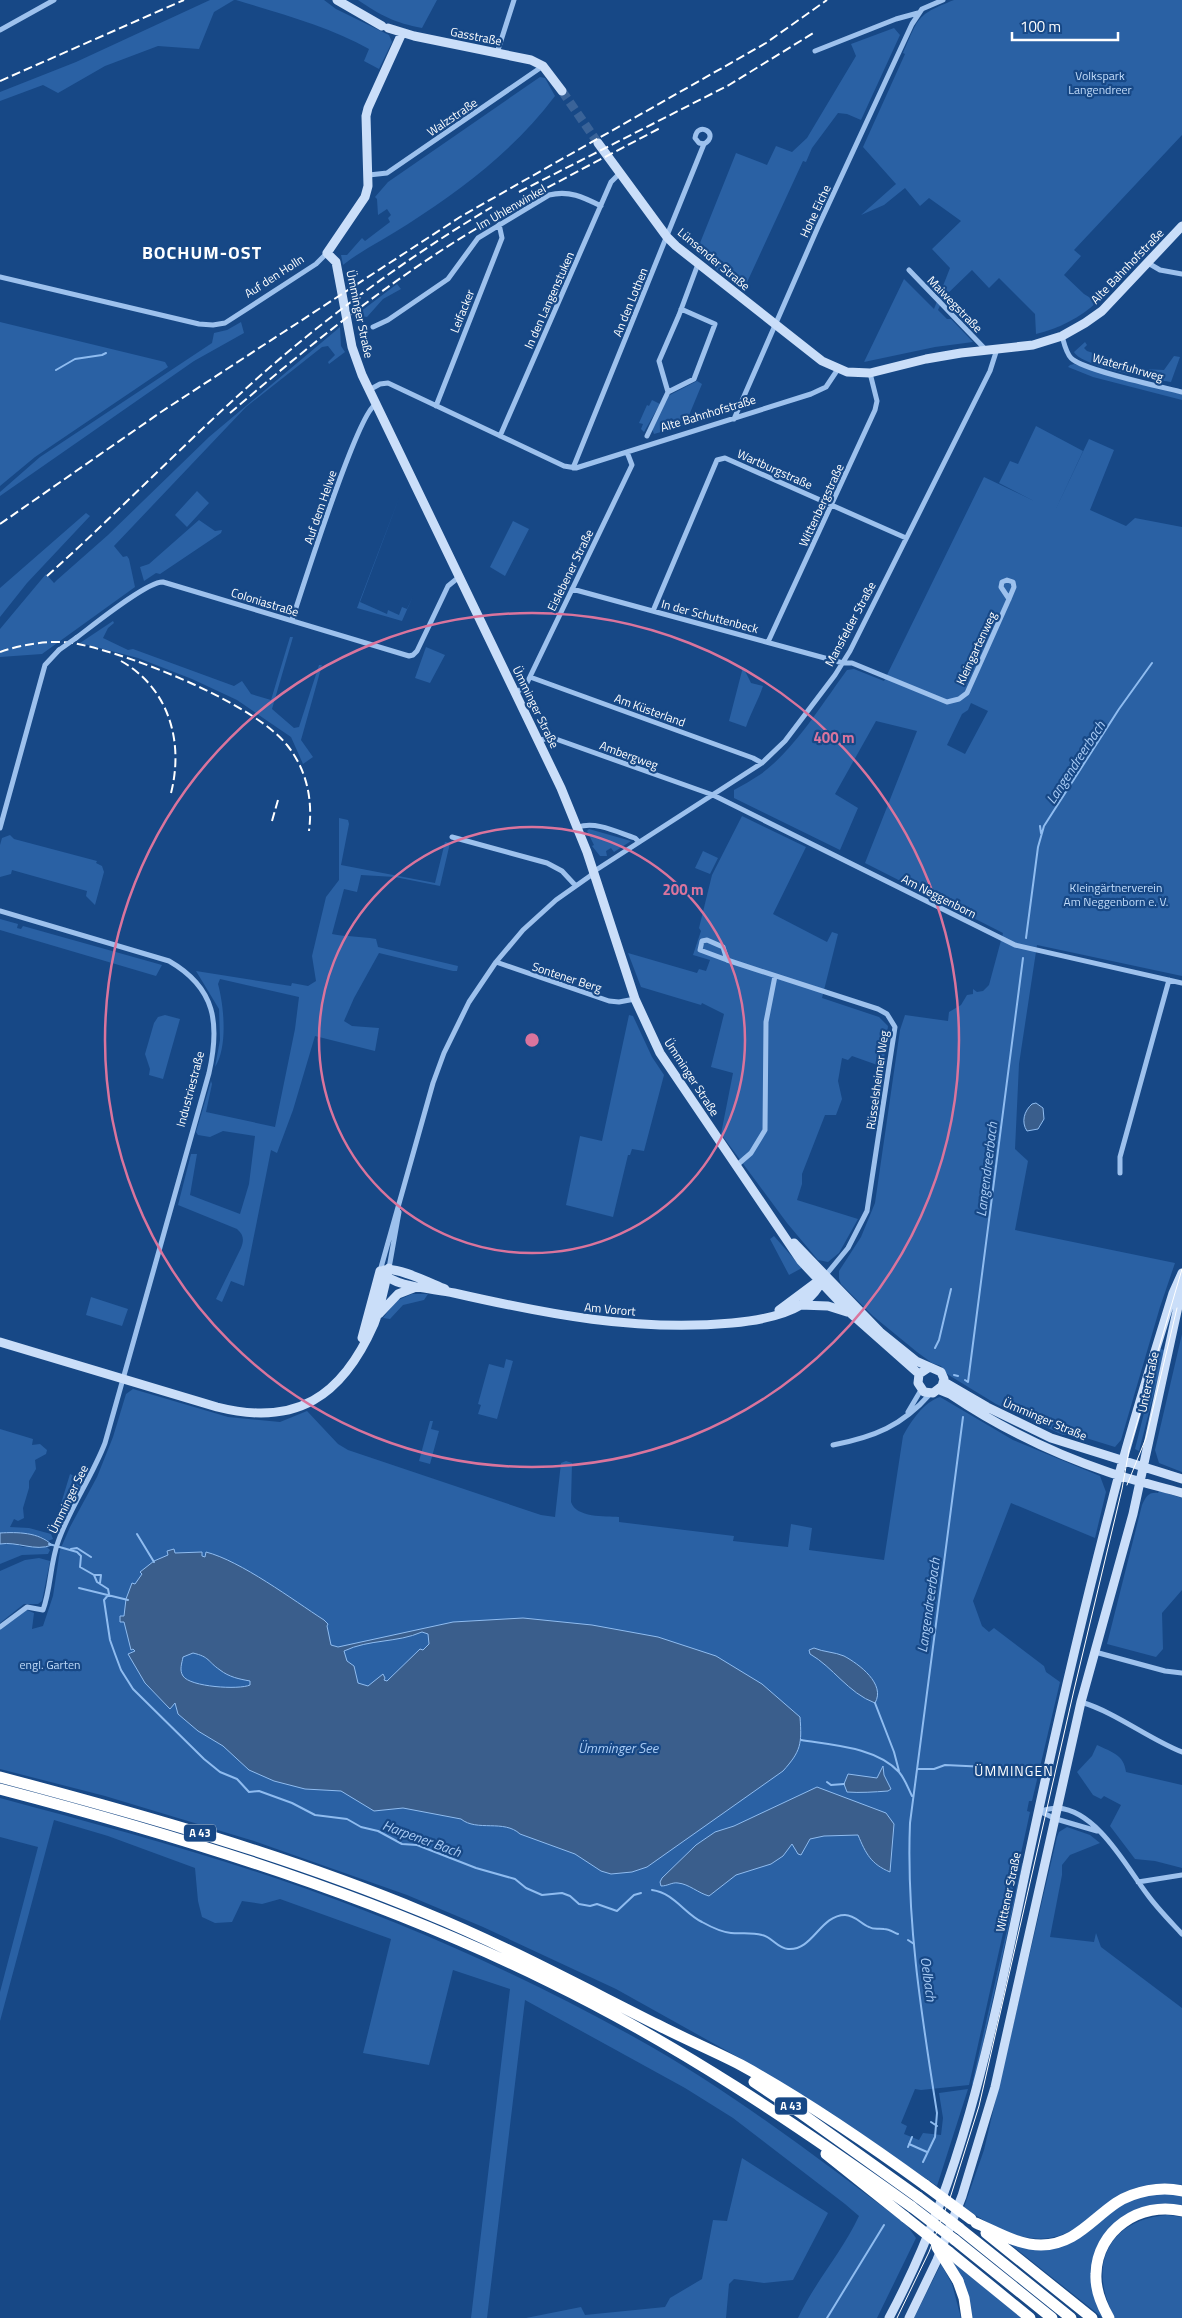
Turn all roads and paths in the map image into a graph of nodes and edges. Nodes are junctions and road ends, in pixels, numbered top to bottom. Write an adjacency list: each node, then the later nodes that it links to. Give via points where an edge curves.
1 (54, 0): 6 (street)
2 (337, 0): 7 (street, Gasstraße)
3 (514, 0): 9 (street)
4 (943, 0): 5 (street)
5 (918, 13): 8 (street); 27 (street, Hohe Eiche)
6 (0, 30)
7 (402, 33): 9 (street, Gasstraße); 15 (street, Auf den Holln, via 366,116)
8 (815, 51)
9 (497, 53): 10 (street, Gasstraße, via 531,60)
10 (543, 66): 11 (street); 15 (street, Walzstraße, via 387,173)
11 (562, 91)
12 (598, 143): 14 (street, Lünsender Straße)
13 (704, 144): 19 (street, An den Lothen)
14 (620, 173): 16 (street, In den Langenstuken); 19 (street, Lünsender Straße)
15 (370, 175): 20 (street, Auf den Holln, via 365,197)
16 (601, 206): 17 (street, Im Uhlenwinkel, via 574,194 555,193); 40 (street, In den Langenstuken)
17 (499, 224): 28 (street, Im Uhlenwinkel, via 473,243 448,279); 38 (street, Leifacker, via 502,238)
18 (1182, 226): 21 (street, Alte Bahnhofstraße)
19 (667, 237): 22 (street, Lünsender Straße); 43 (street, An den Lothen)
20 (327, 253): 25 (street, Auf den Holln, via 316,264 226,323 213,326); 34 (street, Ümminger Straße, via 336,262 352,347)
21 (1148, 263): 24 (street, via 1160,270); 29 (street, Alte Bahnhofstraße, via 1102,311)
22 (698, 264): 26 (street); 27 (street, Lünsender Straße)
23 (909, 270): 31 (street, Maiwegstraße)
24 (1182, 274)
25 (0, 277)
26 (681, 309): 35 (street, via 659,361); 35 (street, via 715,324 694,379)
27 (775, 325): 32 (street, Lünsender Straße, via 822,361); 39 (street, Hohe Eiche)
28 (373, 327)
29 (1062, 336): 30 (street, Alte Bahnhofstraße, via 1039,344); 36 (street, Waterfuhrweg, via 1070,357 1112,374)
30 (997, 349): 31 (street, Alte Bahnhofstraße); 45 (street, Mansfelder Straße, via 990,371)
31 (986, 351): 33 (street, Alte Bahnhofstraße, via 926,359)
32 (838, 369): 33 (street, Alte Bahnhofstraße); 39 (street, Alte Bahnhofstraße, via 826,387)
33 (870, 373): 44 (street, Wittenbergstraße, via 877,406)
34 (368, 390): 37 (street, Ümminger Straße); 38 (street, via 388,383)
35 (668, 392): 41 (street)
36 (1182, 392)
37 (375, 404): 46 (street, Ümminger Straße); 50 (street, Auf dem Helwe, via 366,415 348,459)
38 (436, 406): 40 (street)
39 (734, 418): 42 (street, Alte Bahnhofstraße)
40 (500, 436): 43 (street)
41 (647, 436)
42 (627, 452): 43 (street, Alte Bahnhofstraße); 47 (street, Eislebener Straße, via 632,465)
43 (573, 468)
44 (831, 506): 45 (street, Wartburgstraße); 49 (street, Wartburgstraße, via 725,458 717,460); 51 (street, Wittenbergstraße)
45 (906, 538): 52 (street, Mansfelder Straße)
46 (459, 577): 50 (street, Coloniastraße, via 448,586 414,655); 54 (street, Ümminger Straße)
47 (572, 590): 49 (street, In der Schuttenbeck); 53 (street, Eislebener Straße)
48 (1009, 600): 48 (street, Kleingartenweg, via 1001,584 1009,580 1014,587); 52 (street, Kleingartenweg, via 966,693 957,701 944,702)
49 (652, 611): 51 (street, In der Schuttenbeck)
50 (292, 620): 59 (street, Coloniastraße, bridge, via 158,582 58,650 46,665)
51 (768, 642): 52 (street, In der Schuttenbeck)
52 (843, 662): 56 (street, Mansfelder Straße, via 785,741)
53 (530, 677): 54 (street, Eislebener Straße); 56 (street, Am Küsterland)
54 (516, 693): 55 (street, Ümminger Straße)
55 (539, 740): 57 (street, Ambergweg, via 553,738); 58 (street, Ümminger Straße)
56 (762, 763): 57 (street, Mansfelder Straße)
57 (713, 795): 61 (street, Mansfelder Straße); 68 (street, Am Neggenborn, via 1015,944)
58 (578, 827): 61 (street, via 600,827); 62 (street, Ümminger Straße)
59 (0, 828)
60 (452, 837): 63 (street, via 547,863 562,871)
61 (639, 842): 62 (street, Mansfelder Straße)
62 (593, 873): 63 (street); 70 (street, Ümminger Straße)
63 (575, 885): 66 (street, via 523,930)
64 (0, 911): 89 (street, Industriestraße, via 169,961 193,978 208,998 213,1012 215,1039 209,1073)
65 (726, 960): 65 (street, Rüsselsheimer Weg, via 723,947 702,940 700,950); 67 (street, Rüsselsheimer Weg)
66 (496, 962): 70 (street, Sontener Berg, via 609,1001); 73 (street, via 469,1002 444,1053)
67 (775, 976): 71 (street, via 766,1022 765,1130 751,1153); 77 (street, Rüsselsheimer Weg, via 883,1011 895,1027 867,1211 848,1248)
68 (1169, 980): 69 (street, Am Neggenborn); 72 (street, via 1120,1157)
69 (1182, 983)
70 (635, 999): 71 (street, Ümminger Straße, via 660,1053)
71 (736, 1166): 77 (street, Ümminger Straße, via 801,1261)
72 (1120, 1173)
73 (399, 1206): 74 (street, via 391,1225); 74 (street, via 398,1227)
74 (384, 1270): 76 (street); 80 (street, Am Vorort); 86 (street)
75 (1182, 1274): 95 (street, Unterstraße, via 1173,1293)
76 (386, 1278): 78 (street, Am Vorort); 84 (street)
77 (821, 1280): 81 (street, Am Vorort, via 817,1291); 82 (street, Ümminger Straße); 83 (street, Am Vorort); 87 (street, Ümminger Straße, via 880,1332)
78 (419, 1287): 80 (street, Am Vorort); 84 (street, via 398,1294)
79 (1182, 1288): 96 (street, Unterstraße)
80 (452, 1293): 83 (street, Am Vorort, via 533,1311 629,1323 701,1325)
81 (800, 1305): 82 (street, Am Vorort, via 828,1306); 83 (street, Am Vorort)
82 (849, 1312): 88 (street, Ümminger Straße)
83 (768, 1317)
84 (376, 1319): 86 (street)
85 (0, 1342): 89 (street)
86 (358, 1352): 89 (street, via 341,1379 313,1401 267,1415 237,1412)
87 (928, 1368): 88 (street); 90 (street, Ümminger Straße, via 939,1370 943,1376)
88 (919, 1374): 91 (street)
89 (123, 1380): 101 (street, Ümminger See, via 98,1462 56,1547 43,1610 28,1606)
90 (942, 1386): 92 (street); 95 (street, Ümminger Straße, via 1051,1438); 97 (street, Ümminger Straße, via 1029,1440)
91 (921, 1390): 92 (street); 93 (street)
92 (930, 1394): 93 (street)
93 (905, 1417): 94 (street, via 880,1432)
94 (833, 1445)
95 (1123, 1462): 96 (street, Ümminger Straße); 97 (street, Wittener Straße)
96 (1142, 1467): 98 (street, Ümminger Straße); 99 (street, Unterstraße)
97 (1119, 1476): 99 (street, Ümminger Straße); 109 (street, Wittener Straße)
98 (1182, 1479)
99 (1140, 1481): 100 (street, Ümminger Straße); 102 (street)
100 (1182, 1493)
101 (0, 1627)
102 (1095, 1652): 103 (street); 104 (street)
103 (1182, 1673)
104 (1081, 1702): 105 (street, via 1109,1713); 108 (street)
105 (1182, 1752)
106 (0, 1777): 115 (highway, A 43, via 153,1818 255,1850 396,1901 526,1957)
107 (0, 1789): 118 (highway, A 43, via 252,1862 395,1913 502,1958 623,2020 754,2097)
108 (1058, 1808): 109 (street); 110 (street); 111 (street, via 1083,1818)
109 (1039, 1810): 110 (street); 121 (street, Wittener Straße, via 987,2046 959,2151 928,2235)
110 (1056, 1819): 111 (street); 122 (street, via 1002,2062 981,2138 950,2228)
111 (1100, 1832): 113 (street)
112 (1182, 1875): 113 (street)
113 (1138, 1882): 114 (street)
114 (1182, 1934)
115 (658, 2025): 119 (highway, bridge, via 741,2066 839,2124); 126 (highway, A 43, bridge, via 795,2109 959,2228)
116 (1182, 2191): 119 (highway, via 1160,2189 1135,2194 1116,2203 1071,2238 1055,2244 1024,2243)
117 (1182, 2211): 128 (highway, via 1160,2209 1141,2212 1121,2223 1107,2239 1099,2255 1096,2276 1101,2303)
118 (908, 2212): 120 (highway, bridge); 125 (highway, A 43, bridge, via 955,2240)
119 (974, 2221): 127 (highway)
120 (930, 2237): 123 (highway, bridge, via 958,2281); 124 (highway, bridge)
121 (889, 2318)
122 (909, 2318)
123 (967, 2318)
124 (1030, 2318)
125 (1052, 2318)
126 (1071, 2318)
127 (1092, 2318)
128 (1109, 2318)

